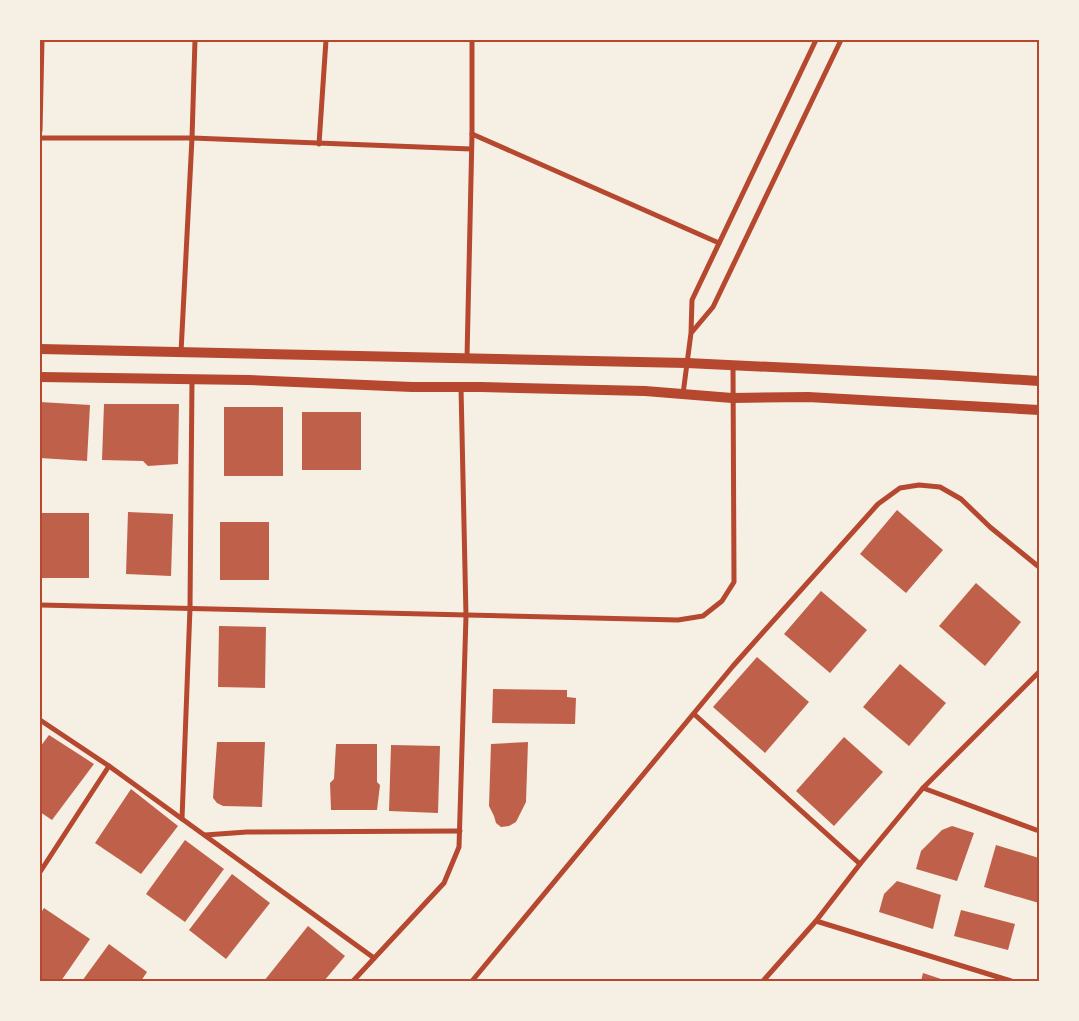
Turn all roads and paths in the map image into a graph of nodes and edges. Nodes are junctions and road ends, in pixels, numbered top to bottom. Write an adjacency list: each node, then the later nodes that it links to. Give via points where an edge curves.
1 (42, 40): 7 (street)
2 (195, 40): 10 (street)
3 (326, 40): 11 (street)
4 (472, 40): 8 (street)
5 (816, 40): 13 (street)
6 (841, 40): 14 (street, via 713,307)
7 (40, 131)
8 (472, 134): 12 (street); 13 (street)
9 (40, 138): 10 (street)
10 (192, 138): 11 (street); 16 (street)
11 (319, 144): 12 (street)
12 (471, 149): 17 (street)
13 (719, 243): 14 (street, via 692,300)
14 (691, 333): 18 (street)
15 (40, 349): 16 (main road)
16 (182, 352): 17 (main road)
17 (467, 358): 18 (main road)
18 (687, 363): 19 (main road); 24 (street)
19 (733, 366): 22 (main road); 25 (street)
20 (40, 377): 21 (main road)
21 (192, 379): 23 (main road); 29 (street)
22 (1039, 381)
23 (461, 387): 24 (main road); 30 (street)
24 (683, 394): 25 (main road)
25 (732, 398): 26 (main road, via 808,398); 30 (street, via 734,582 722,601 703,616 678,620)
26 (1039, 410)
27 (1039, 567): 32 (street, via 961,499 940,487 919,485 900,488 878,504)
28 (40, 604): 29 (street)
29 (190, 608): 30 (street); 36 (street)
30 (466, 616): 37 (street)
31 (1039, 672): 35 (street)
32 (694, 714): 40 (street); 45 (street)
33 (40, 720): 34 (street)
34 (109, 766): 36 (street); 41 (street)
35 (923, 788): 38 (street); 40 (street)
36 (182, 819): 39 (street)
37 (460, 831): 39 (street); 43 (street, via 459,847 444,883)
38 (1039, 831)
39 (204, 835): 43 (street)
40 (860, 864): 42 (street)
41 (40, 872)
42 (816, 921): 46 (street); 47 (street)
43 (374, 958): 44 (street)
44 (353, 981)
45 (472, 981)
46 (763, 981)
47 (1011, 981)

